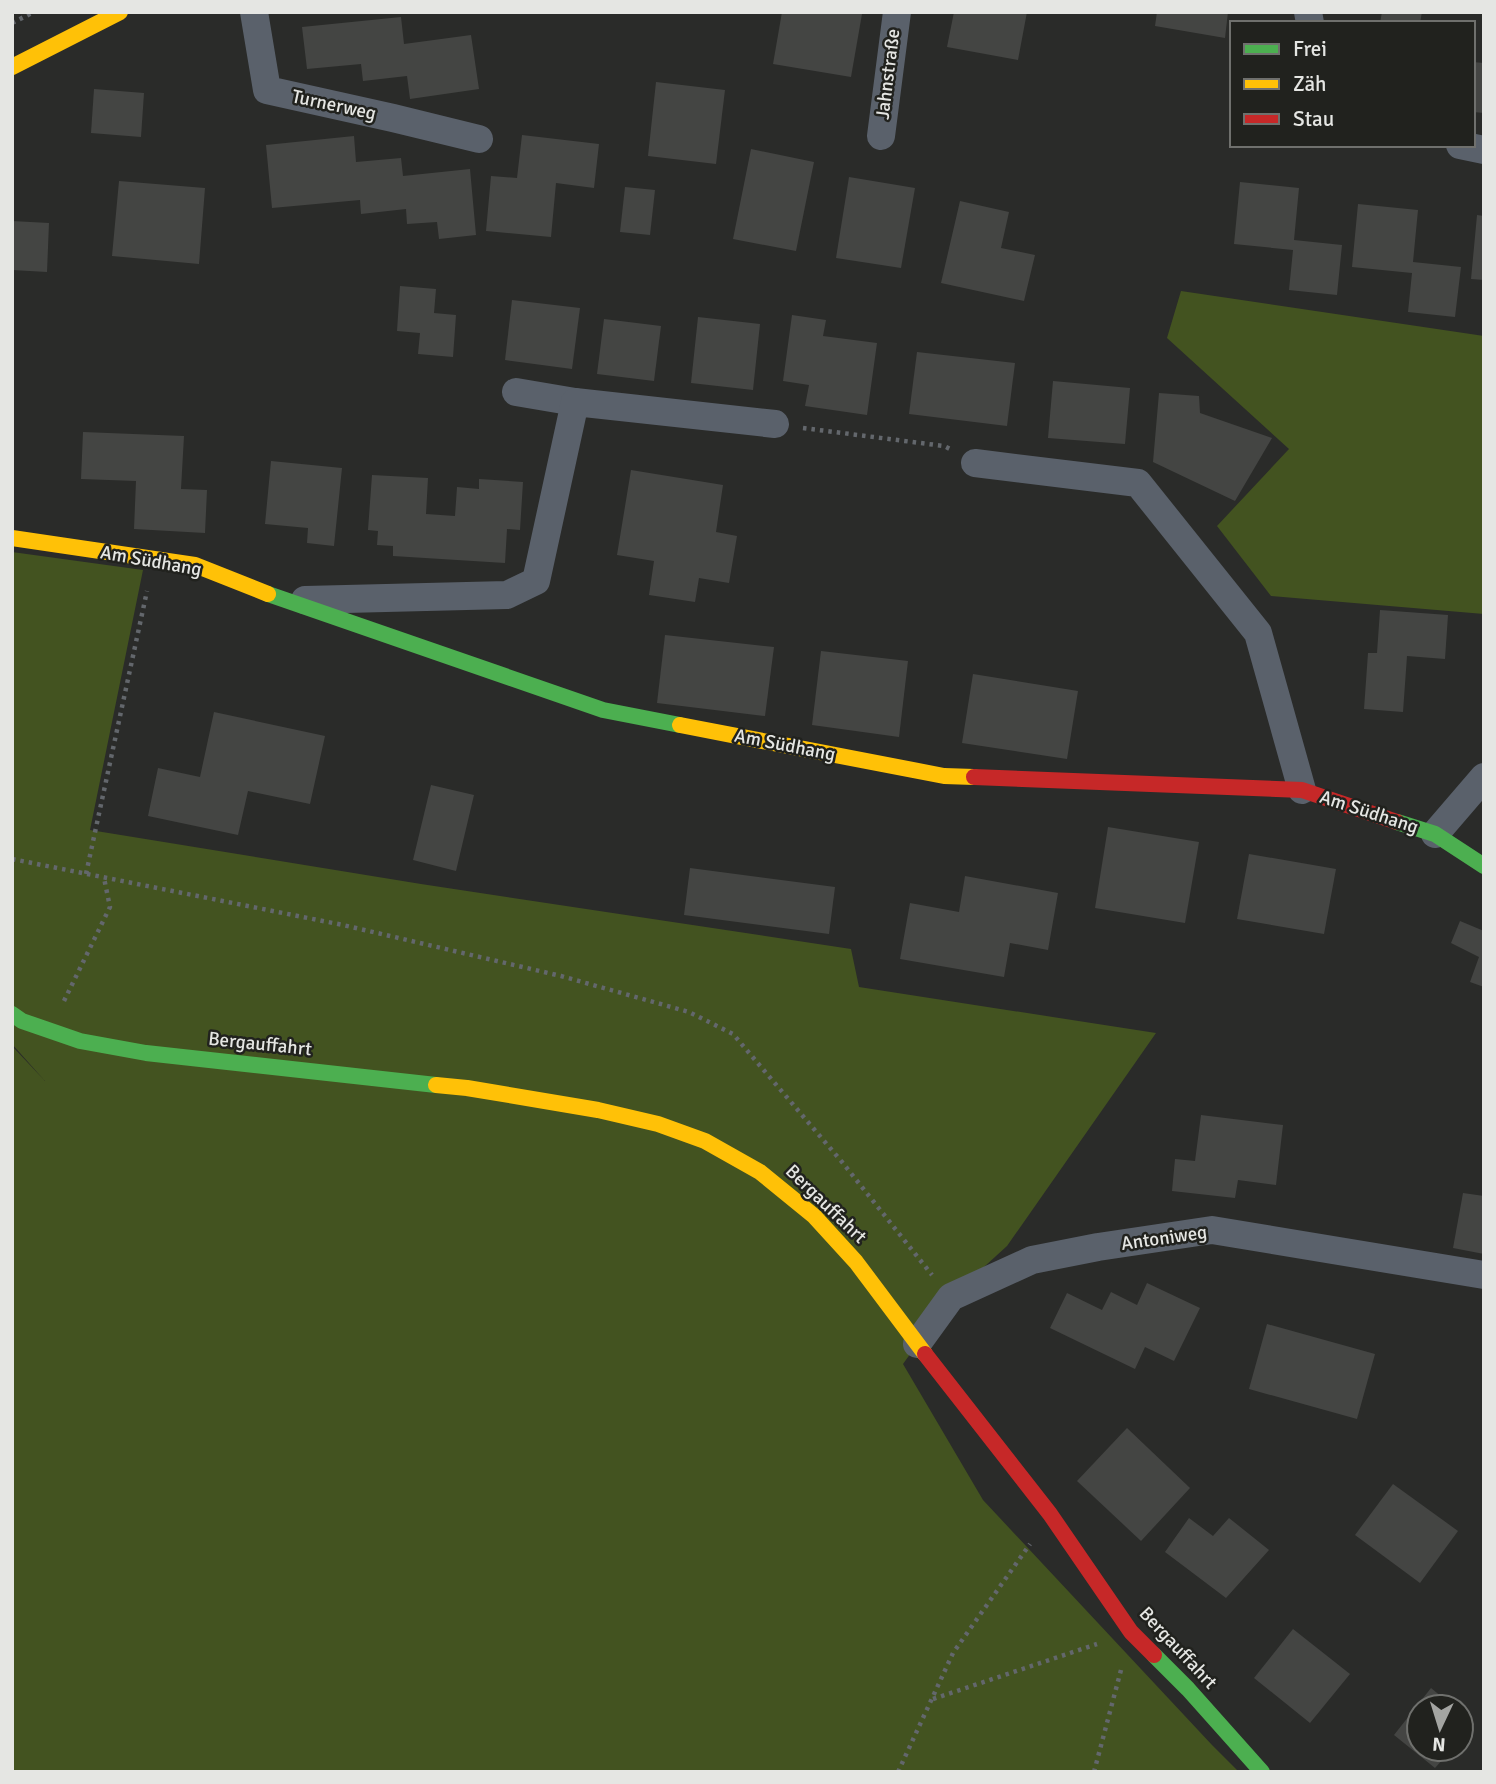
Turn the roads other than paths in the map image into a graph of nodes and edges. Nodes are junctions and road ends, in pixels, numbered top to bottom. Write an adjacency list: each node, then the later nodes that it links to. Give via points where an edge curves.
1 (120, 12): 4 (street)
2 (254, 12): 6 (street, Turnerweg, via 267,90)
3 (897, 12): 5 (street, Jahnstraße)
4 (12, 67)
5 (881, 136)
6 (479, 139)
7 (516, 392): 8 (street)
8 (575, 402): 9 (street); 12 (street, Am Südhang, via 536,581 507,595)
9 (775, 424)
10 (975, 463): 14 (street, Am Südhang, via 1138,483 1258,634)
11 (12, 538): 12 (street, Am Südhang, via 195,565)
12 (285, 600): 14 (street, Am Südhang, via 603,710 944,776)
13 (1484, 777): 15 (street, Am Südhang)
14 (1302, 790): 15 (street, Am Südhang)
15 (1435, 834): 16 (street, Am Südhang)
16 (1484, 866)
17 (12, 1014): 19 (street, Bergauffahrt, via 80,1041 146,1053 467,1088 658,1124 705,1141 760,1172 814,1216 856,1262)
18 (1484, 1275): 19 (street, Antoniweg, via 1212,1230 1032,1260 951,1297)
19 (917, 1344): 20 (street, Bergauffahrt, via 1050,1514 1131,1632)
20 (1262, 1772)

